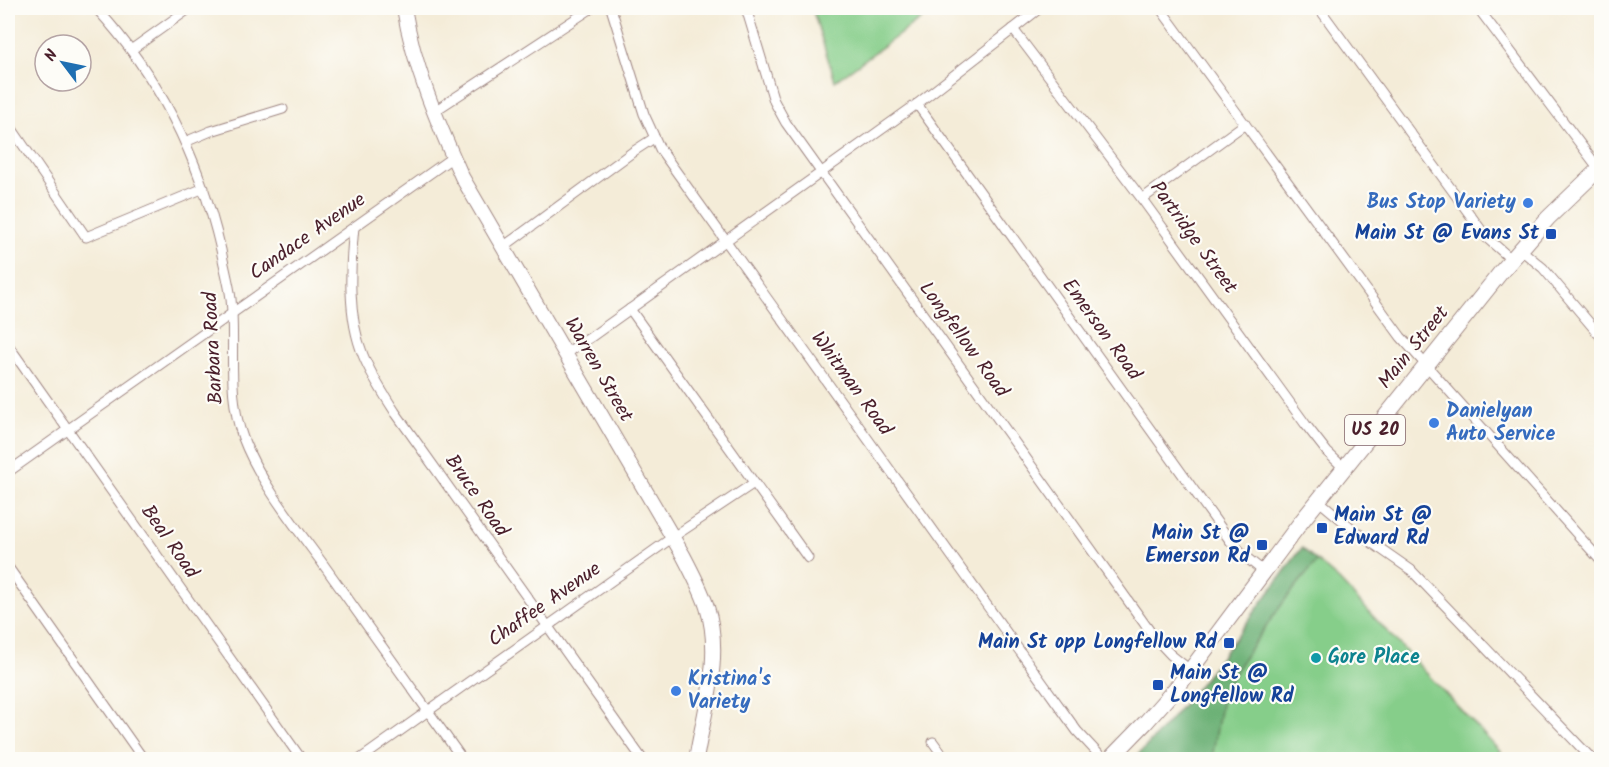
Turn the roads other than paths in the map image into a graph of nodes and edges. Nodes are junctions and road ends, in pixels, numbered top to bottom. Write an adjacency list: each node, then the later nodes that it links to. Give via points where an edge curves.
1 (96, 8): 12 (street, Barbara Road)
2 (190, 8): 12 (street)
3 (404, 8): 15 (main road, Warren Street, via 409,38)
4 (592, 8): 15 (street)
5 (610, 8): 18 (street, Whitman Road)
6 (746, 8): 22 (street, Longfellow Road, via 777,107)
7 (1040, 8): 11 (street)
8 (1160, 8): 17 (street)
9 (1319, 8): 28 (street, via 1487,238)
10 (1478, 8): 21 (street)
11 (1013, 28): 13 (street); 24 (street, Partridge Street)
12 (131, 50): 19 (street, Barbara Road, via 163,98)
13 (917, 104): 22 (street); 44 (street, Emerson Road, via 1231,542)
14 (283, 109): 19 (street)
15 (433, 112): 20 (main road, Warren Street)
16 (8, 123): 23 (street, via 86,237)
17 (1245, 124): 24 (street); 34 (street, via 1401,337)
18 (654, 138): 26 (street, Whitman Road); 27 (street)
19 (185, 142): 23 (street, Barbara Road)
20 (453, 157): 25 (street, Candace Avenue); 27 (main road, Warren Street)
21 (1600, 167): 28 (main road, Main Street / US 20)
22 (821, 173): 26 (street); 46 (street, Longfellow Road, via 1154,637)
23 (204, 188): 30 (street, Barbara Road)
24 (1142, 199): 36 (street, Partridge Street, via 1306,425)
25 (354, 227): 30 (street, Candace Avenue); 45 (street, Bruce Road, via 350,259 355,330 373,377)
26 (726, 241): 29 (street); 56 (street, Whitman Road, via 1077,731)
27 (503, 248): 33 (main road, Warren Street)
28 (1516, 254): 31 (street, via 1543,268); 34 (main road, Main Street / US 20)
29 (630, 309): 33 (street); 38 (street)
30 (232, 312): 35 (street, Candace Avenue); 47 (street, Barbara Road, via 233,400 251,457 308,544)
31 (1602, 338)
32 (8, 345): 35 (street, Beal Road)
33 (566, 353): 40 (main road, Warren Street)
34 (1427, 365): 36 (main road, Main Street / US 20); 42 (street)
35 (68, 429): 37 (street, Candace Avenue); 50 (street, Beal Road)
36 (1344, 468): 39 (main road, Main Street / US 20)
37 (8, 472)
38 (754, 483): 40 (street, Chaffee Avenue); 41 (street)
39 (1318, 500): 44 (main road, Main Street / US 20); 58 (street, via 1411,570)
40 (673, 537): 45 (street, Chaffee Avenue); 54 (main road, Warren Street, via 707,608 712,637 713,660)
41 (808, 558)
42 (1602, 562)
43 (8, 567): 49 (street)
44 (1263, 571): 46 (main road, Main Street / US 20)
45 (547, 626): 47 (street, Chaffee Avenue); 53 (street, Bruce Road)
46 (1190, 670): 57 (main road, Main Street / US 20)
47 (428, 710): 51 (street, Chaffee Avenue); 52 (street, Barbara Road)
48 (933, 742): 55 (street)
49 (144, 759)
50 (302, 759)
51 (359, 759)
52 (463, 759)
53 (643, 759)
54 (696, 759)
55 (946, 759)
56 (1104, 759)
57 (1109, 759)
58 (1593, 759)

